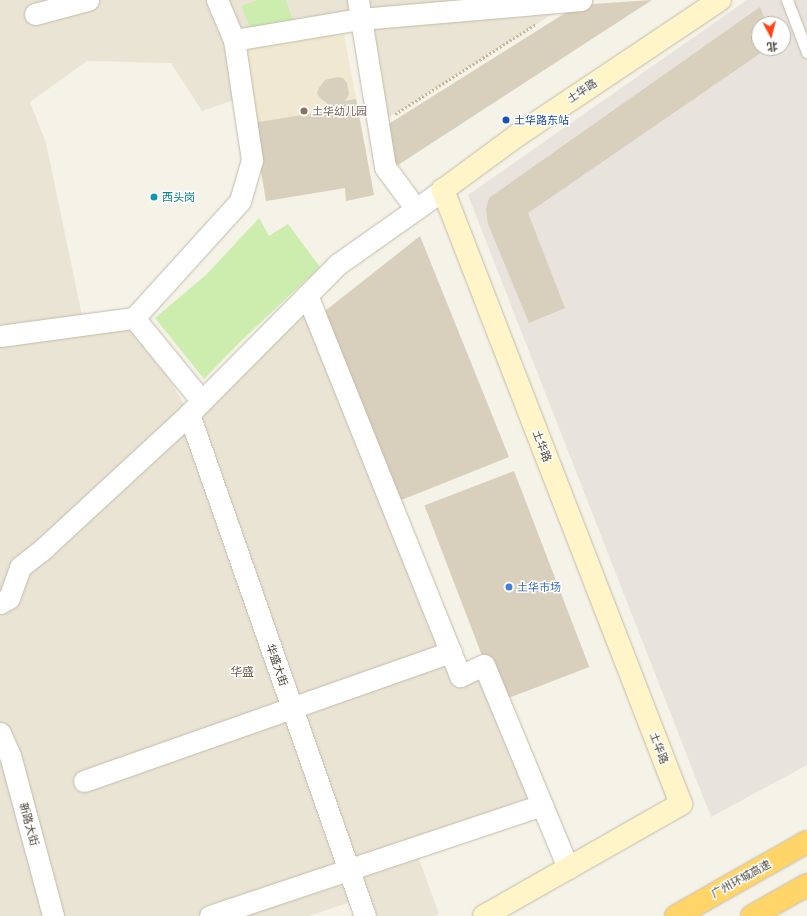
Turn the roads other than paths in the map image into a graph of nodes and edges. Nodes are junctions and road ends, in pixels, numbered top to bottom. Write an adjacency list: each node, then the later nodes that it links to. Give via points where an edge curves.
1 (88, 0): 7 (street)
2 (218, 0): 8 (street)
3 (581, 0): 6 (street)
4 (720, 0): 10 (street, 土华路, via 518,135)
5 (787, 0): 9 (lane)
6 (359, 10): 8 (street); 11 (street, via 385,167)
7 (35, 14)
8 (234, 40): 13 (street, via 252,160 240,201)
9 (807, 52)
10 (443, 190): 11 (street); 23 (street, 土华路, via 681,804)
11 (416, 209): 12 (street, via 338,264)
12 (307, 295): 15 (street); 17 (street)
13 (134, 318): 14 (street); 15 (street, 华盛大街)
14 (0, 336)
15 (195, 407): 16 (street, via 44,548 20,567 9,598); 18 (street, 华盛大街)
16 (0, 603)
17 (451, 652): 18 (street); 21 (street, via 460,676 484,666)
18 (293, 709): 20 (street); 24 (street, 华盛大街)
19 (0, 733): 26 (street, 新路大街, via 10,755)
20 (84, 780)
21 (542, 805): 23 (street); 24 (street)
22 (807, 842): 30 (highway, 广州环城高速)
23 (568, 868): 29 (street, 土华路)
24 (349, 870): 27 (street); 28 (street, 华盛大街)
25 (807, 885): 31 (highway)
26 (53, 916)
27 (210, 916)
28 (365, 916)
29 (484, 916)
30 (676, 916)
31 (752, 916)

